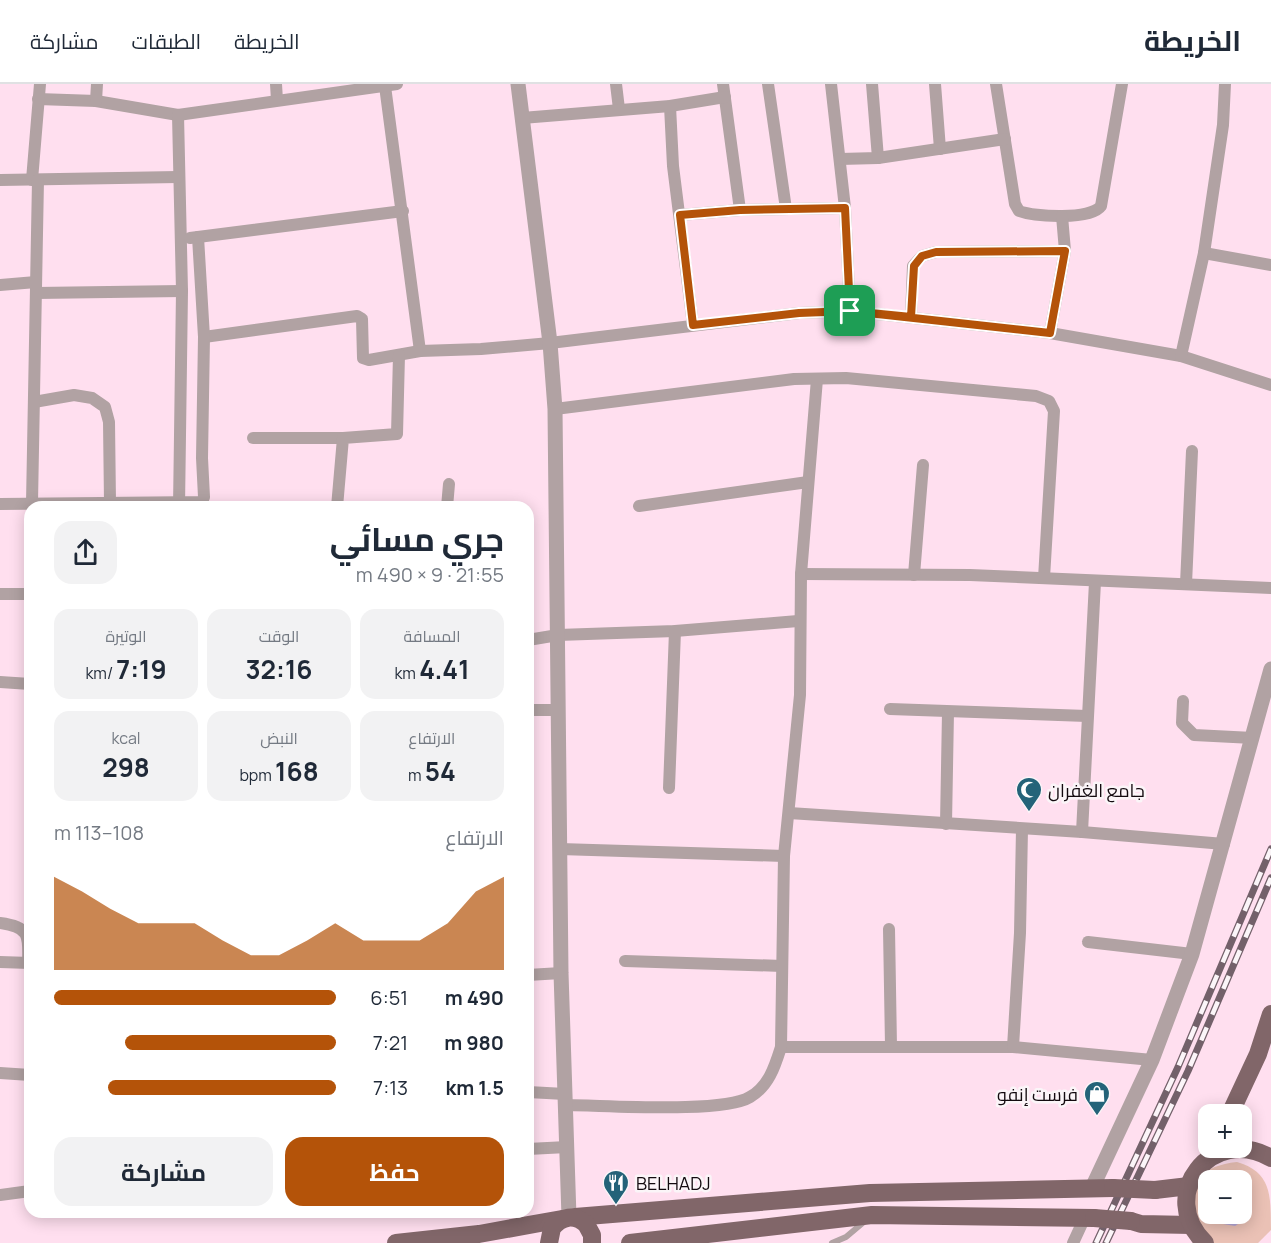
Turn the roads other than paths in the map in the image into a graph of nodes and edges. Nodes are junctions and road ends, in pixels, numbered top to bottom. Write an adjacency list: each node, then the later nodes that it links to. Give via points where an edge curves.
1 (40, 84): 17 (street)
2 (97, 84): 19 (street)
3 (276, 84): 18 (street)
4 (518, 84): 23 (street)
5 (616, 84): 21 (street)
6 (723, 84): 16 (street)
7 (768, 84): 32 (street)
8 (831, 84): 27 (street)
9 (872, 84): 26 (street)
10 (935, 84): 25 (street)
11 (996, 84): 24 (street)
12 (1122, 84): 36 (street, via 1101,206 1092,212)
13 (1225, 84): 40 (street, via 1223,125)
14 (391, 85): 15 (street); 34 (street)
15 (327, 88): 18 (street)
16 (725, 97): 20 (street); 33 (street)
17 (38, 99): 19 (street); 30 (street)
18 (277, 100): 22 (street)
19 (96, 101): 22 (street)
20 (670, 106): 21 (street); 35 (street)
21 (619, 109): 23 (street)
22 (178, 115): 28 (street)
23 (522, 118): 50 (street)
24 (1005, 139): 25 (street); 36 (street, via 1019,211)
25 (940, 149): 26 (street)
26 (878, 158): 27 (street)
27 (840, 159): 31 (street)
28 (178, 177): 30 (street); 38 (street)
29 (0, 180): 30 (street)
30 (35, 180): 43 (street)
31 (845, 208): 32 (street); 45 (street)
32 (786, 209): 33 (street)
33 (740, 210): 35 (street)
34 (403, 211): 37 (street); 51 (street)
35 (680, 215): 47 (street)
36 (1062, 216): 39 (street)
37 (198, 237): 38 (street); 49 (street)
38 (181, 239): 44 (street)
39 (1065, 251): 46 (street, via 936,252 922,256 914,266); 48 (street)
40 (1204, 253): 41 (street); 53 (street)
41 (1271, 265)
42 (0, 285): 43 (street)
43 (36, 288): 44 (street); 56 (street)
44 (182, 291): 66 (street)
45 (850, 311): 46 (street); 47 (street)
46 (911, 317): 48 (street)
47 (693, 325): 50 (street)
48 (1050, 333): 53 (street)
49 (204, 337): 52 (street, via 357,316 362,319 363,358); 67 (street)
50 (550, 343): 51 (street); 57 (street)
51 (420, 351): 52 (street)
52 (399, 355): 59 (street, via 397,434)
53 (1181, 356): 55 (street)
54 (817, 379): 57 (street); 62 (street); 75 (street, via 846,378 1036,396 1049,401 1054,411)
55 (1271, 385)
56 (34, 402): 64 (street); 65 (street, via 74,395 92,398 105,407 109,422)
57 (555, 409): 83 (street)
58 (253, 438): 59 (street)
59 (343, 438): 68 (street)
60 (1192, 452): 77 (street)
61 (923, 465): 74 (street)
62 (808, 482): 72 (street); 73 (street)
63 (449, 484): 69 (street)
64 (32, 501)
65 (110, 501)
66 (179, 501)
67 (202, 501)
68 (338, 501)
69 (448, 501)
70 (24, 502): 71 (street)
71 (0, 504)
72 (639, 506)
73 (801, 574): 74 (street); 81 (street)
74 (914, 575): 75 (street)
75 (1044, 578): 76 (street)
76 (1095, 582): 77 (street); 93 (street)
77 (1186, 584): 78 (street)
78 (1271, 588)
79 (0, 594): 80 (street)
80 (24, 594)
81 (798, 621): 82 (street); 96 (street, via 800,695)
82 (675, 631): 83 (street); 95 (street)
83 (558, 635): 84 (street); 91 (street)
84 (534, 639)
85 (1271, 669): 94 (street)
86 (0, 682): 87 (street)
87 (24, 684)
88 (1184, 701): 94 (street, via 1182,723 1194,735)
89 (890, 709): 92 (street)
90 (534, 710): 91 (street)
91 (560, 710): 101 (street)
92 (948, 712): 93 (street); 97 (street)
93 (1087, 716): 99 (street)
94 (1253, 738): 100 (street)
95 (669, 788)
96 (789, 813): 97 (street); 102 (street)
97 (946, 824): 98 (street)
98 (1022, 829): 99 (street); 117 (street)
99 (1082, 832): 100 (street)
100 (1224, 844): 107 (street)
101 (560, 849): 102 (street); 112 (street)
102 (784, 856): 111 (street)
103 (0, 923): 105 (street, via 18,926)
104 (889, 930): 115 (street)
105 (24, 931)
106 (1088, 942): 107 (street)
107 (1192, 954): 118 (street)
108 (625, 961): 111 (street)
109 (0, 962): 110 (street)
110 (24, 963)
111 (782, 966): 116 (street)
112 (561, 973): 113 (street); 122 (street)
113 (534, 975)
114 (1271, 1014): 123 (main road)
115 (891, 1046): 116 (street); 117 (street)
116 (781, 1047): 122 (street, via 764,1084 737,1103 724,1106)
117 (1013, 1047): 118 (street)
118 (1152, 1060): 130 (street)
119 (0, 1073): 120 (street)
120 (24, 1075)
121 (534, 1093): 122 (street)
122 (565, 1100): 124 (street)
123 (1235, 1104)
124 (567, 1148): 125 (street); 135 (street)
125 (534, 1149)
126 (1252, 1149): 128 (main road)
127 (1210, 1158): 129 (main road)
128 (1271, 1158)
129 (1189, 1186): 130 (main road, bridge, via 1155,1190); 136 (main road, via 1186,1205)
130 (1092, 1188): 135 (main road, via 870,1193)
131 (24, 1192): 132 (street)
132 (0, 1195)
133 (872, 1215): 134 (main road); 140 (main road); 141 (lane, via 846,1237)
134 (1090, 1217): 136 (main road, bridge, via 1141,1224); 142 (street)
135 (569, 1218): 137 (main road); 138 (main road, via 552,1228); 139 (main road, via 590,1229)
136 (1191, 1224): 143 (main road)
137 (396, 1243)
138 (549, 1243)
139 (592, 1243)
140 (630, 1243)
141 (832, 1243)
142 (1073, 1243)
143 (1205, 1243)

